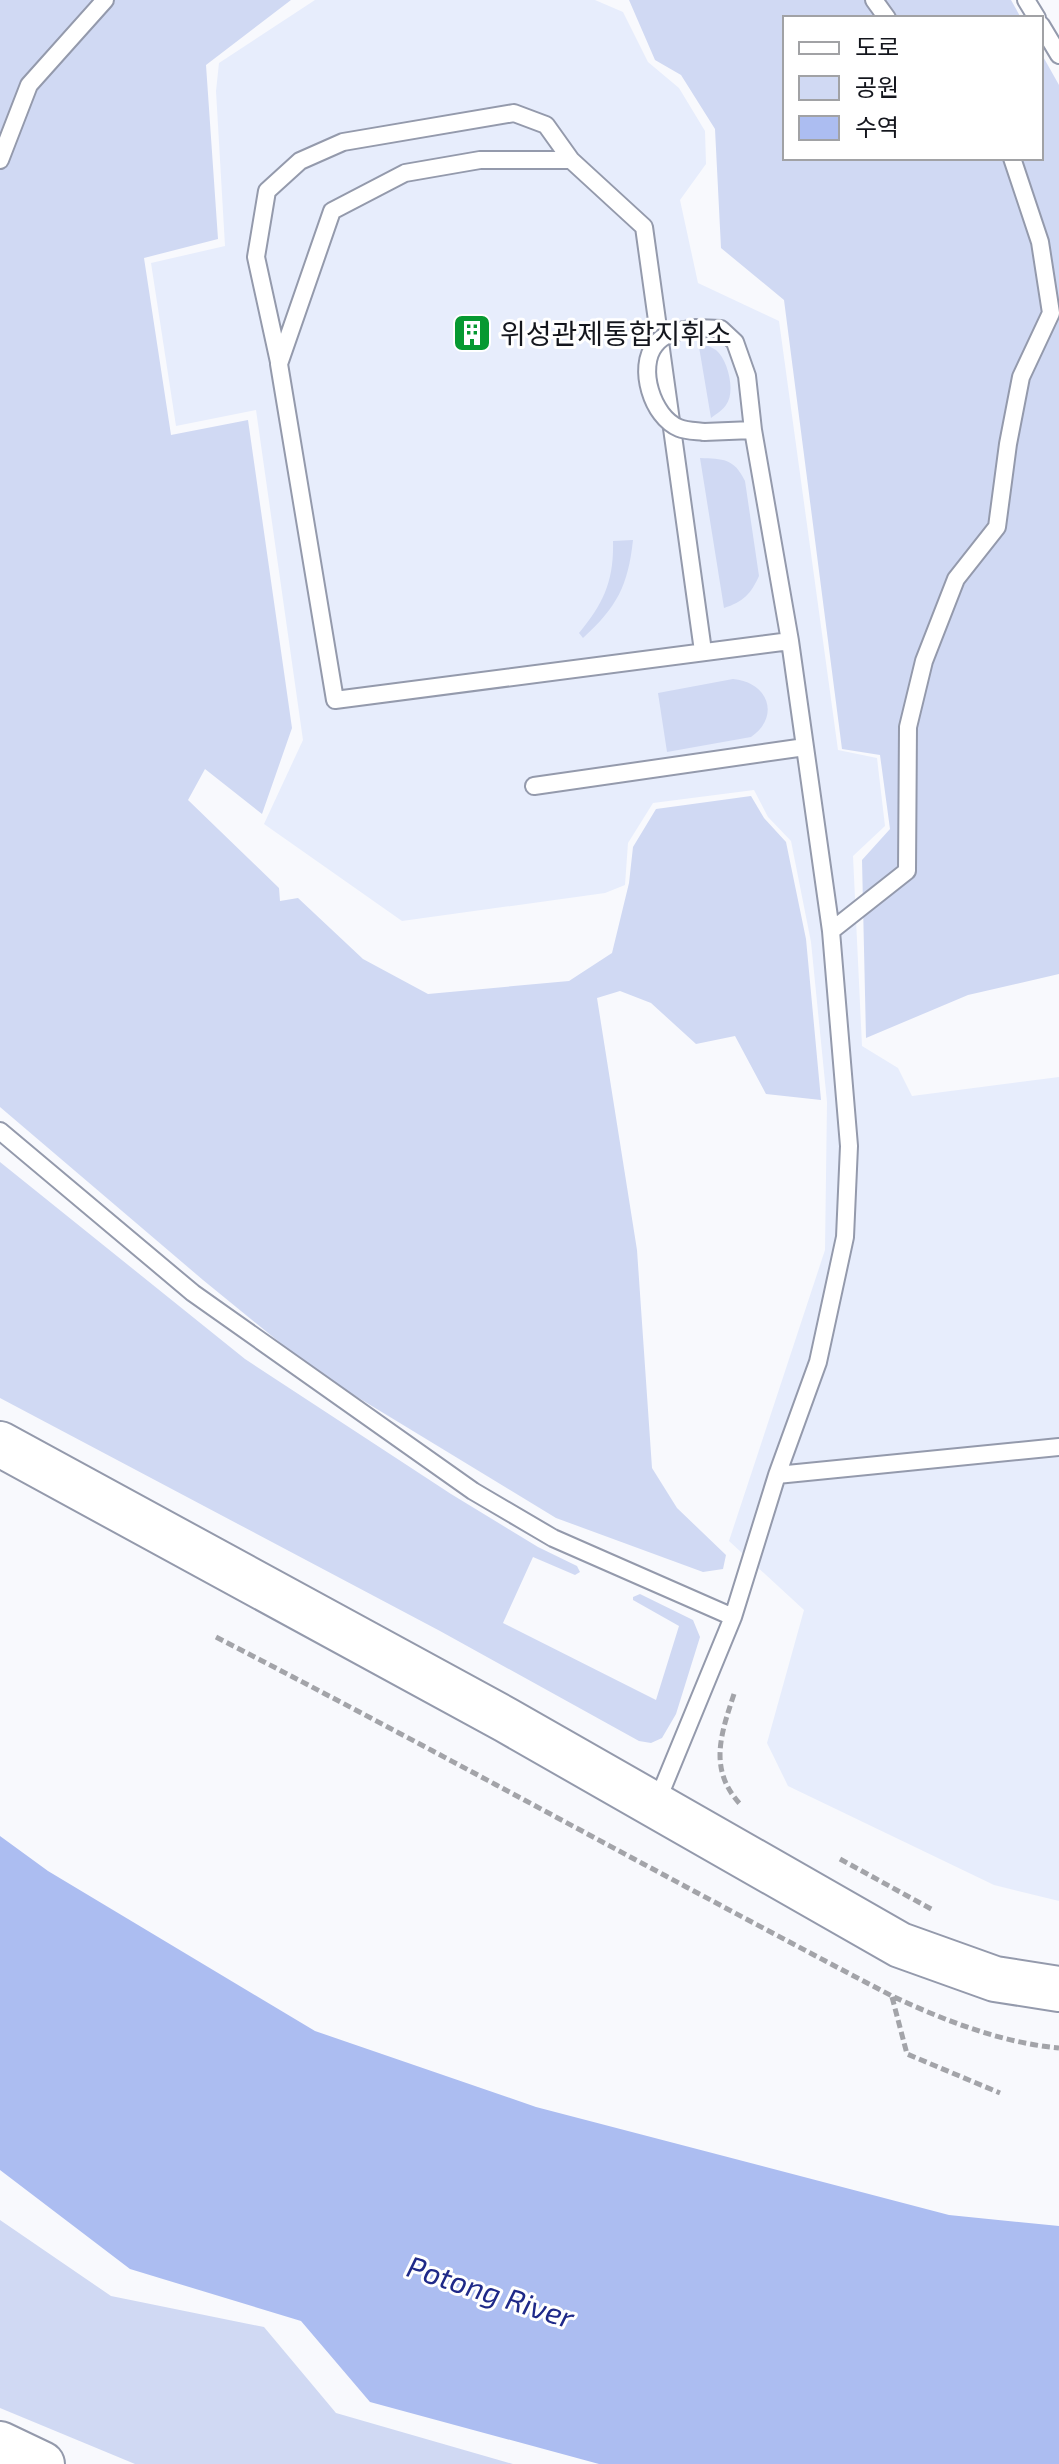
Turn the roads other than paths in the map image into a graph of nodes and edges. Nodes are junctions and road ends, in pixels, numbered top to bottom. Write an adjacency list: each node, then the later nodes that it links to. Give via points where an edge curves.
1 (105, 0): 4 (lane, via 29,85)
2 (1043, 28): 3 (lane)
3 (1059, 55)
4 (0, 160)
5 (571, 160): 7 (lane, via 480,160 405,173 332,211); 7 (lane, via 546,125 514,113 343,142 300,161 267,191 256,257); 10 (lane, via 644,227)
6 (1013, 160): 13 (lane, via 1040,242 1051,313 1021,377 997,527 956,579 924,661 908,727 907,871)
7 (279, 364): 10 (lane, via 335,700)
8 (753, 430): 8 (lane, bridge, via 747,376 735,342 721,329 669,333 654,345 647,365 651,397 662,416 679,428 704,432); 9 (lane)
9 (790, 641): 10 (lane); 11 (lane)
10 (703, 651)
11 (805, 747): 12 (lane); 13 (lane)
12 (534, 786)
13 (831, 931): 17 (lane, via 849,1146 845,1237 818,1362)
14 (0, 1131): 18 (lane, via 193,1293 473,1491 553,1538)
15 (0, 1444): 19 (main road)
16 (1059, 1447): 17 (lane)
17 (777, 1475): 18 (lane)
18 (733, 1617): 19 (lane)
19 (655, 1806): 20 (main road, via 900,1945 995,1979)
20 (1059, 1989)
21 (0, 2444): 22 (main road)
22 (42, 2464)

